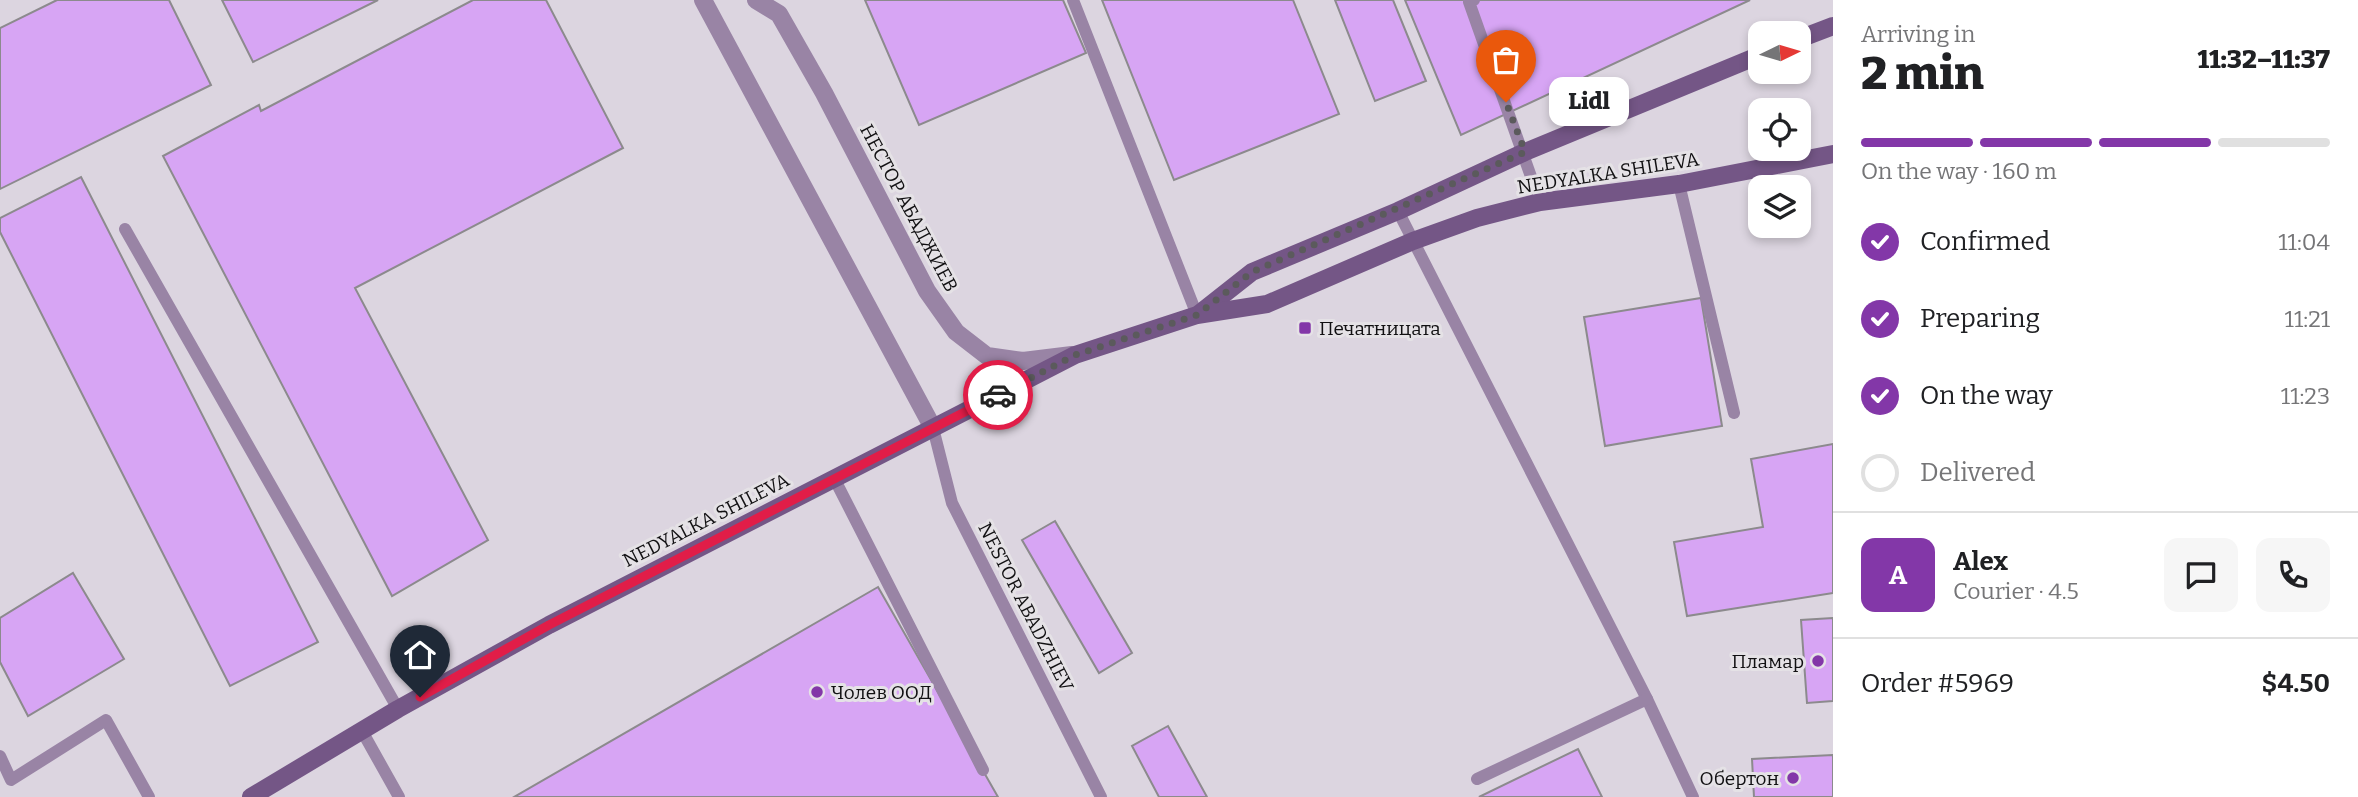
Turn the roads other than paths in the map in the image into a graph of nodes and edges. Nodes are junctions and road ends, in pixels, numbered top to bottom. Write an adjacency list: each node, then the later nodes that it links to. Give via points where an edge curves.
1 (703, 0): 18 (street)
2 (756, 0): 16 (street, НЕСТОР АБАДЖИЕВ, via 779,15 927,291 956,332 987,356 1023,361)
3 (1073, 0): 15 (lane)
4 (1471, 1): 8 (lane)
5 (1833, 26): 6 (street)
6 (1811, 34)
7 (1748, 60): 8 (street, NEDYALKA SHILEVA)
8 (1525, 152): 11 (lane); 12 (street, NEDYALKA SHILEVA)
9 (1833, 154): 10 (street, NEDYALKA SHILEVA)
10 (1679, 184): 11 (street, NEDYALKA SHILEVA); 17 (lane)
11 (1540, 201): 14 (street, NEDYALKA SHILEVA)
12 (1398, 211): 14 (lane); 15 (street, NEDYALKA SHILEVA, via 1252,272)
13 (125, 229): 21 (lane)
14 (1413, 241): 15 (street, NEDYALKA SHILEVA, via 1267,304); 20 (lane)
15 (1197, 315): 16 (street, NEDYALKA SHILEVA)
16 (1075, 355): 18 (street, NEDYALKA SHILEVA)
17 (1734, 413)
18 (933, 428): 19 (street, NEDYALKA SHILEVA); 29 (lane, NESTOR ABADZHIEV, via 952,503)
19 (834, 478): 21 (street, NEDYALKA SHILEVA, via 549,625); 24 (lane)
20 (1647, 699): 25 (lane); 30 (lane)
21 (398, 709): 22 (street, NEDYALKA SHILEVA)
22 (362, 730): 27 (street, NEDYALKA SHILEVA); 28 (lane)
23 (0, 756): 26 (lane, via 11,780 106,720)
24 (983, 770)
25 (1478, 779)
26 (149, 797)
27 (251, 797)
28 (399, 797)
29 (1101, 797)
30 (1693, 797)

